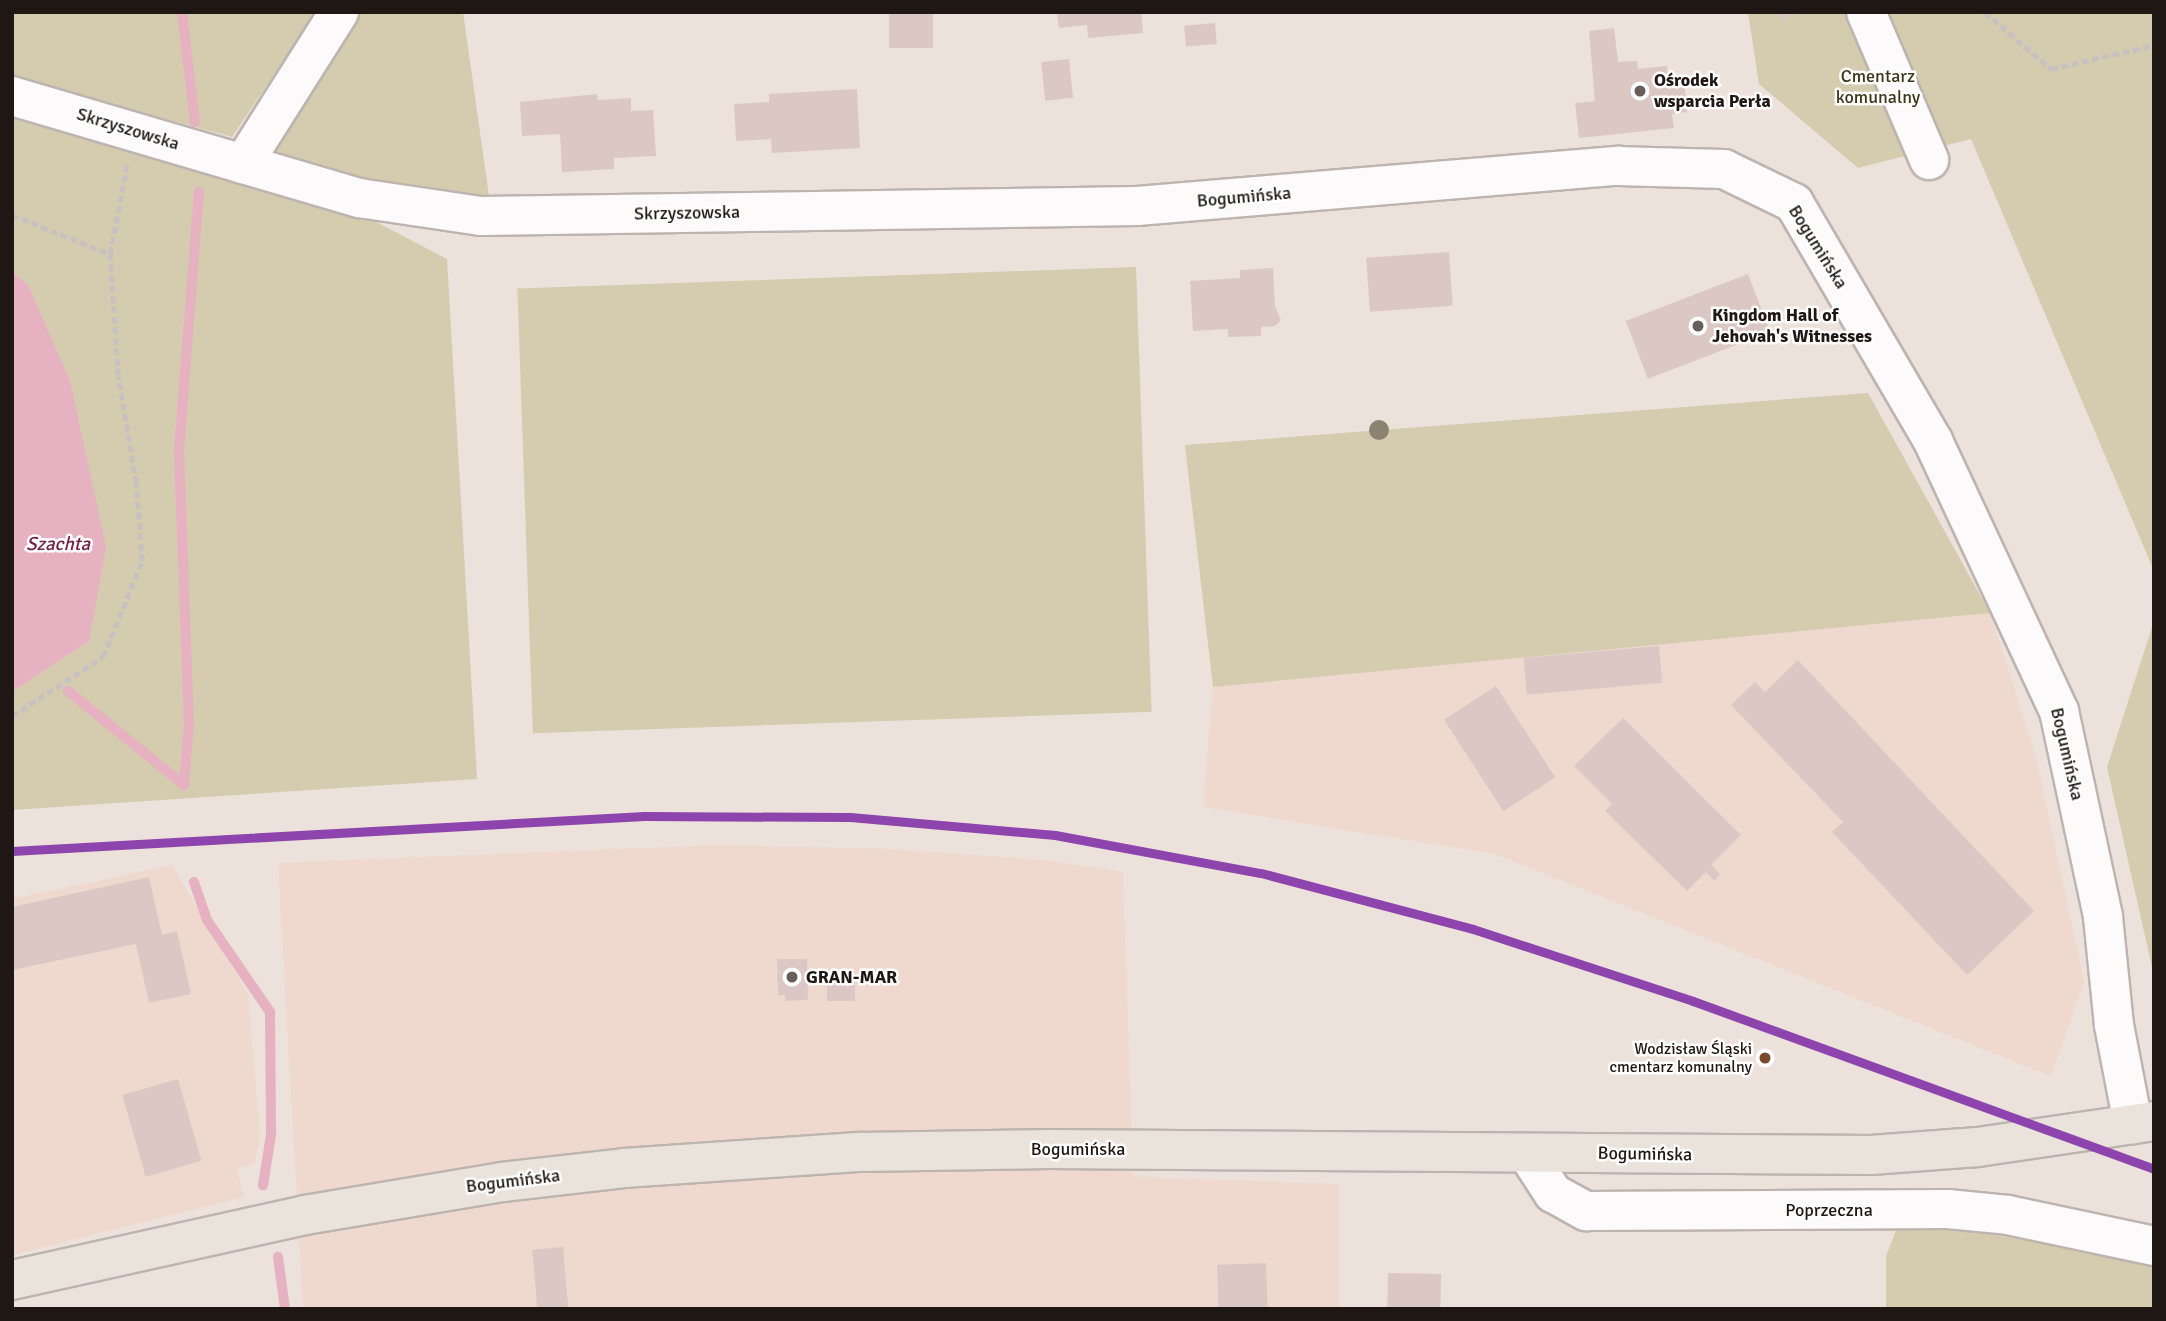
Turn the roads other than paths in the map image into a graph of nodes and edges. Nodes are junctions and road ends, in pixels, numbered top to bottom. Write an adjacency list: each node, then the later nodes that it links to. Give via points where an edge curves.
1 (339, 12): 5 (street)
2 (1866, 12): 4 (street)
3 (12, 96): 5 (street, Skrzyszowska)
4 (1929, 160)
5 (243, 164): 6 (street, Skrzyszowska, via 359,198 481,216)
6 (1137, 206): 7 (street, Bogumińska, via 1618,166 1724,169 1794,203 1933,441 2059,711 2103,917 2114,1025)
7 (2144, 1123): 8 (main road, Bogumińska, via 1978,1147 1871,1155)
8 (1527, 1153): 9 (street, Poprzeczna, via 1553,1193 1586,1211 1948,1209 2008,1215); 10 (main road, Bogumińska, via 860,1152 624,1168 502,1182 305,1214)
9 (2154, 1245)
10 (12, 1280)

